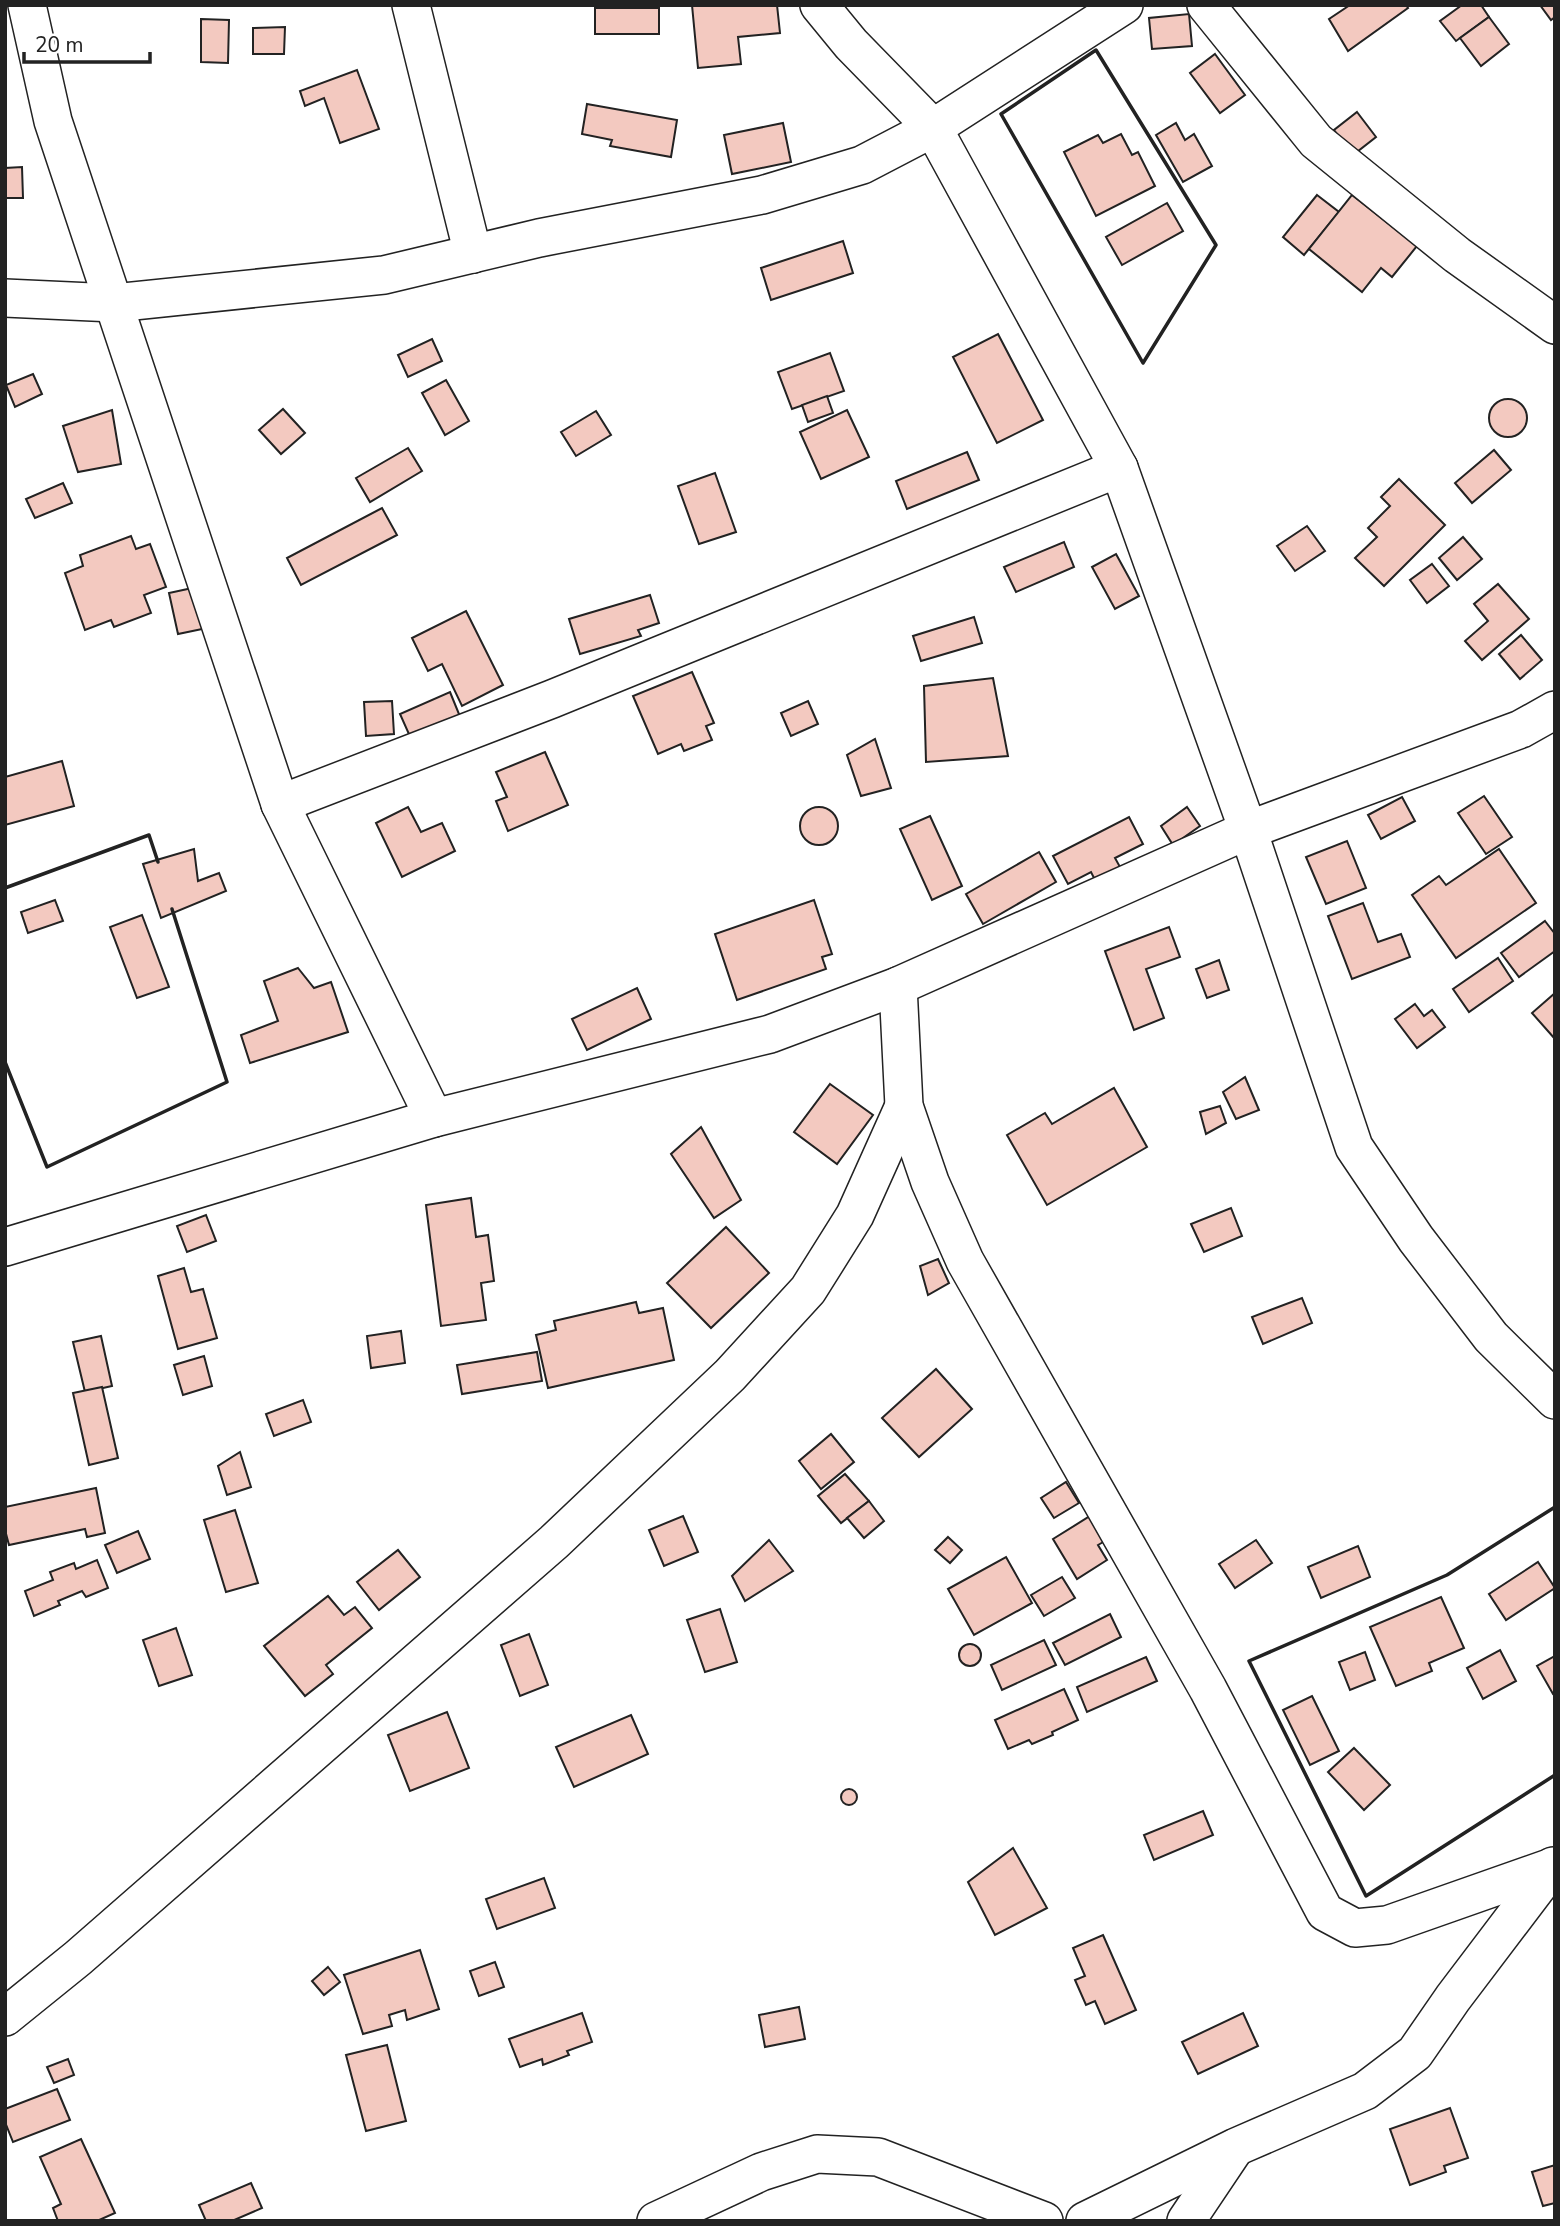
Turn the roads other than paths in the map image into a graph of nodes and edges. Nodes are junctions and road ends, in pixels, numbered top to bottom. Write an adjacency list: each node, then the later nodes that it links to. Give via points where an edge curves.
1 (27, 5): 9 (street, via 53,121)
2 (411, 5): 7 (street)
3 (819, 5): 6 (street)
4 (1124, 5): 6 (street)
5 (1206, 5): 10 (street, via 1316,141 1457,255)
6 (933, 128): 7 (street, via 862,165 762,195); 11 (street)
7 (473, 254): 9 (street, via 384,275)
8 (5, 298): 9 (street)
9 (114, 303): 13 (street)
10 (1555, 324)
11 (1119, 468): 13 (street, via 565,694); 14 (street)
12 (1555, 710): 14 (street, via 1521,729)
13 (280, 804): 17 (street)
14 (1248, 830): 15 (street); 19 (street, via 1354,1147 1416,1239 1491,1337)
15 (898, 986): 16 (street); 17 (street, via 770,1034)
16 (904, 1106): 20 (street, via 930,1182 965,1261 1208,1689 1325,1912 1355,1928 1387,1925); 21 (street, via 855,1215 808,1290 730,1375 554,1542)
17 (434, 1118): 18 (street)
18 (5, 1247)
19 (1555, 1400)
20 (1553, 1865): 22 (street, via 1415,2053 1365,2091)
21 (5, 2017)
22 (1236, 2147): 25 (street); 26 (street)
23 (656, 2221): 24 (street, via 761,2172 817,2154 878,2157)
24 (1044, 2221)
25 (1085, 2221)
26 (1185, 2221)

